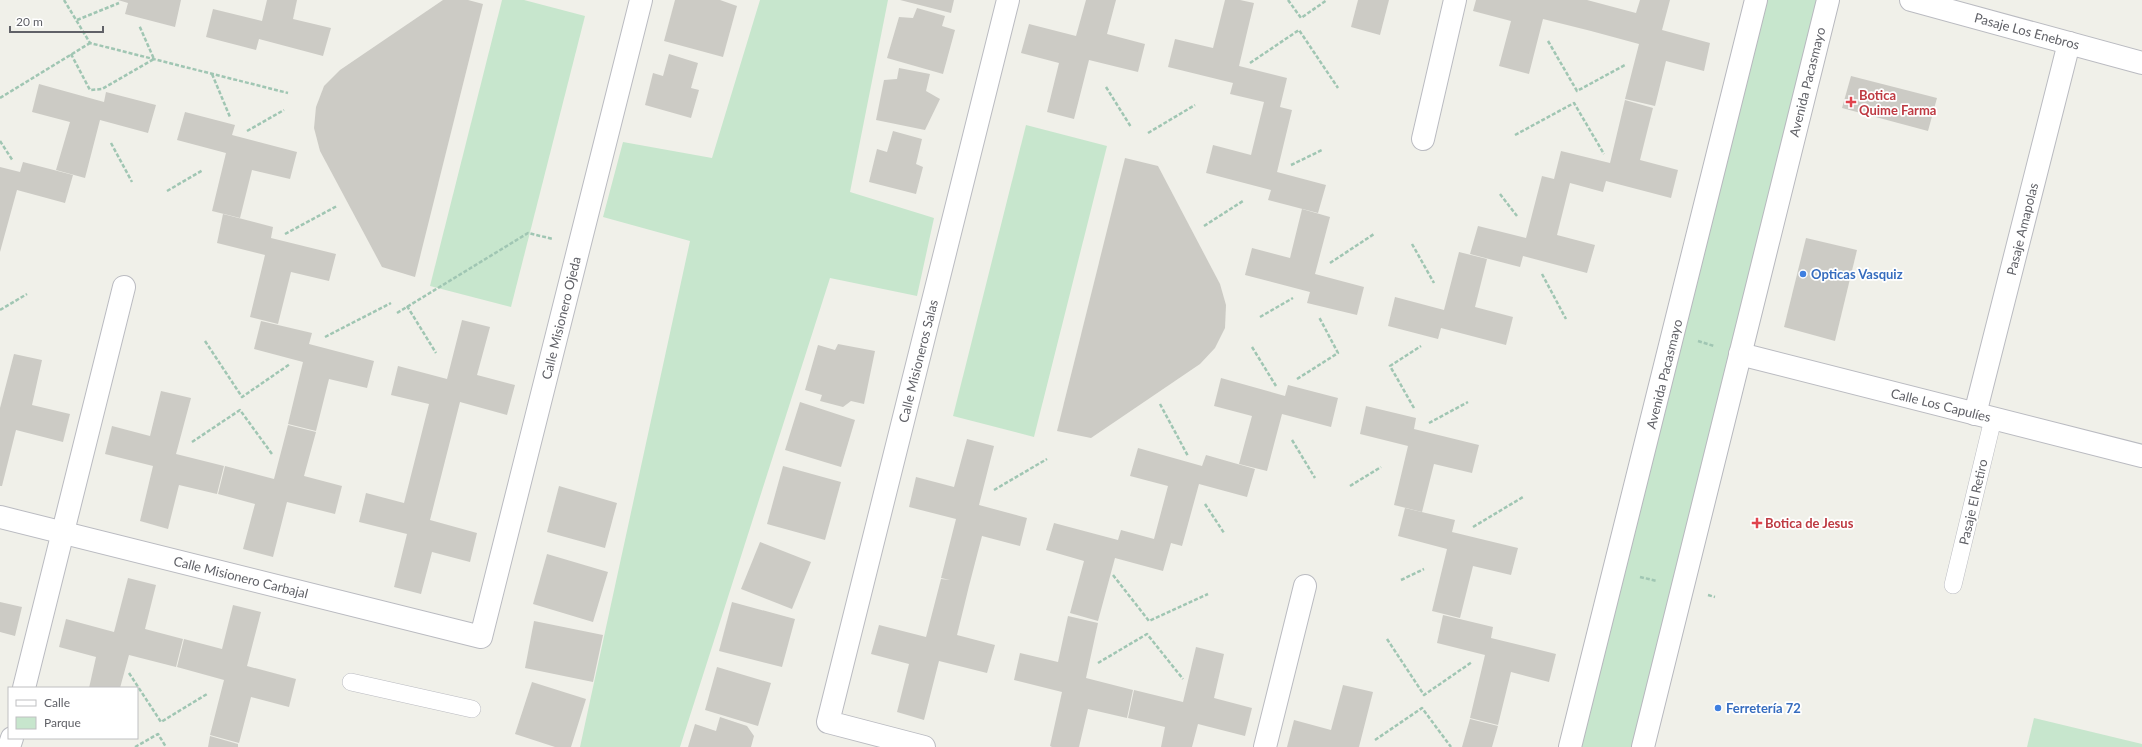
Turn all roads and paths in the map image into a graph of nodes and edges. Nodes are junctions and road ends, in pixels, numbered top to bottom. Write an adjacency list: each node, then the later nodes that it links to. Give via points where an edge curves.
1 (64, 0): 11 (path)
2 (641, 0): 104 (street, Calle Misionero Ojeda)
3 (1008, 0): 117 (street, Calle Misioneros Salas, via 828,722)
4 (1288, 0): 5 (path, via 1301,18)
5 (1327, 0)
6 (1455, 0): 33 (street)
7 (1756, 0): 96 (street, Avenida Pacasmayo)
8 (1828, 0): 70 (street, Avenida Pacasmayo)
9 (1911, 0): 15 (street, Pasaje Los Enebros)
10 (119, 3): 11 (path)
11 (77, 20): 14 (path)
12 (139, 25): 17 (path)
13 (1548, 41): 20 (path, via 1577,91)
14 (90, 43): 16 (path); 17 (path)
15 (2069, 43): 19 (street, Pasaje Los Enebros); 77 (street, Pasaje Amapolas)
16 (71, 54): 17 (path, via 90,90 102,89); 25 (path)
17 (154, 59): 21 (path)
18 (1250, 63): 23 (path, via 1299,30)
19 (2142, 63)
20 (1625, 65)
21 (212, 74): 24 (path); 28 (path)
22 (1106, 87): 29 (path)
23 (1338, 88)
24 (288, 93)
25 (0, 98)
26 (1194, 105): 31 (path)
27 (284, 110): 30 (path)
28 (230, 117)
29 (1131, 127)
30 (247, 131)
31 (1148, 132)
32 (1515, 135): 37 (path, via 1574,104)
33 (1422, 139)
34 (0, 141): 38 (path)
35 (111, 143): 41 (path)
36 (1322, 150): 39 (path)
37 (1604, 154)
38 (13, 162)
39 (1291, 165)
40 (203, 170): 42 (path)
41 (132, 182)
42 (167, 191)
43 (1500, 194): 46 (path)
44 (1243, 201): 47 (path)
45 (337, 206): 48 (path)
46 (1517, 216)
47 (1204, 226)
48 (285, 234)
49 (1374, 234): 52 (path)
50 (556, 240): 59 (path, via 528,233)
51 (1412, 244): 54 (path)
52 (1330, 264)
53 (1542, 274): 64 (path)
54 (1434, 283)
55 (124, 287): 93 (street)
56 (27, 294): 60 (path)
57 (1293, 298): 62 (path)
58 (391, 303): 65 (path)
59 (407, 306): 61 (path); 69 (path)
60 (0, 310)
61 (397, 313)
62 (1260, 317)
63 (1319, 317): 72 (path, via 1338,353)
64 (1566, 319)
65 (325, 337)
66 (205, 341): 71 (path, via 242,397)
67 (1421, 346): 76 (path, via 1390,366)
68 (1252, 347): 73 (path)
69 (436, 354)
70 (1740, 354): 77 (street, Calle Los Capulíes); 101 (street, Avenida Pacasmayo)
71 (290, 364)
72 (1298, 379)
73 (1276, 386)
74 (1468, 402): 78 (path)
75 (1160, 404): 82 (path)
76 (1414, 408)
77 (1984, 416): 83 (street, Calle Los Capulíes); 99 (lane, Pasaje El Retiro)
78 (1429, 423)
79 (1292, 440): 86 (path)
80 (192, 442): 81 (path, via 240,410)
81 (272, 454)
82 (1188, 456)
83 (2142, 456)
84 (1046, 459): 88 (path)
85 (1380, 467): 87 (path)
86 (1315, 478)
87 (1350, 486)
88 (994, 490)
89 (1523, 497): 92 (path)
90 (1205, 504): 94 (path)
91 (0, 517): 93 (street, Calle Misionero Carbajal)
92 (1473, 527)
93 (63, 533): 104 (street, Calle Misionero Carbajal); 111 (street)
94 (1224, 533)
95 (1424, 569): 98 (path)
96 (1614, 571): 101 (path); 120 (street, Avenida Pacasmayo)
97 (1113, 575): 102 (path, via 1149,621)
98 (1401, 580)
99 (1953, 585)
100 (1305, 586): 118 (street)
101 (1682, 587): 103 (path); 121 (street, Avenida Pacasmayo)
102 (1208, 594)
103 (1715, 598)
104 (481, 636)
105 (1387, 639): 106 (path, via 1424,695)
106 (1472, 662)
107 (1098, 663): 109 (path, via 1147,634)
108 (129, 673): 112 (path, via 161,722)
109 (1183, 679)
110 (351, 682): 113 (lane)
111 (24, 687)
112 (207, 694)
113 (472, 709)
114 (1375, 740): 119 (path, via 1422,708)
115 (135, 747): 116 (path, via 158,734)
116 (166, 747)
117 (924, 747)
118 (1265, 747)
119 (1451, 747)
120 (1570, 747)
121 (1643, 747)

